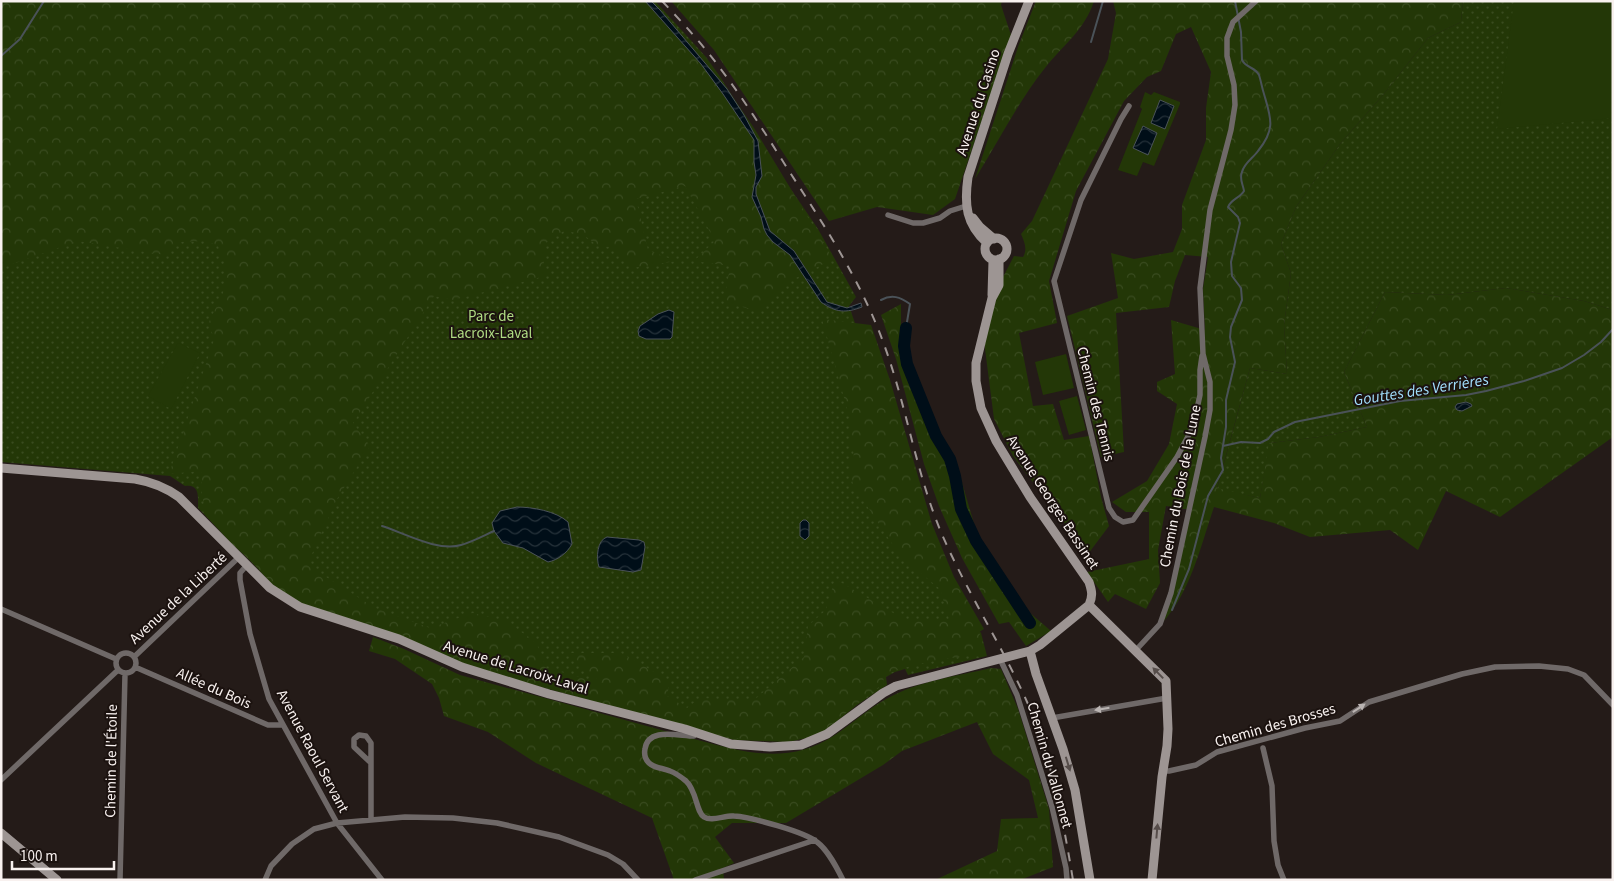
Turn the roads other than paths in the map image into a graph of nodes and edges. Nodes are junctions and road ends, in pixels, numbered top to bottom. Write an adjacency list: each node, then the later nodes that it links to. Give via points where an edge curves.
1 (1029, 1): 4 (street, Avenue du Casino, via 968,177 965,195)
2 (1256, 1): 8 (street, Chemin du Bois de la Lune, via 1232,23 1226,48 1235,106 1210,210 1200,288)
3 (1129, 106): 8 (street, Chemin des Tennis, via 1081,200 1054,281 1109,508 1114,517 1123,522 1134,520 1141,511 1193,427 1200,395)
4 (968, 210): 5 (street, via 950,211 923,223); 6 (street)
5 (888, 215)
6 (990, 241): 7 (street, via 986,253); 7 (street, via 1000,240 1006,247 1004,256)
7 (996, 259): 12 (street, Avenue Georges Bassinet, via 998,285 978,352 976,381 981,408 987,425 1030,498 1089,582 1092,591)
8 (1203, 354): 14 (street, Chemin du Bois de la Lune, via 1210,382 1210,410 1171,593 1160,624)
9 (1, 468): 10 (street, Avenue de Lacroix-Laval, via 135,479 164,486)
10 (239, 558): 11 (street, Avenue de Lacroix-Laval); 16 (street, Avenue de la Liberté)
11 (247, 565): 25 (street, Avenue Raoul Servant, via 240,573 240,580 250,634 269,699); 26 (street, Avenue de Lacroix-Laval, via 270,588 300,607 399,639 462,668)
12 (1089, 605): 14 (street); 15 (street, via 1040,645)
13 (1, 610): 17 (street)
14 (1136, 650): 22 (street, one-way to 14, via 1166,681)
15 (1026, 652): 18 (street, Avenue de Lacroix-Laval); 24 (street)
16 (134, 657): 17 (street, via 124,653); 19 (street)
17 (116, 659): 20 (street)
18 (1000, 660): 26 (street, Avenue de Lacroix-Laval, via 896,686 827,734 801,745 731,744); 42 (street, Chemin du Vallonnet, via 1017,695 1052,807)
19 (136, 667): 21 (street); 25 (street, Allée du Bois, via 268,725)
20 (118, 670): 21 (street); 30 (street)
21 (126, 674): 36 (street, Chemin de l'Étoile)
22 (1167, 698): 24 (street, one-way to 24); 29 (street, via 1168,729)
23 (1613, 705): 29 (street, Chemin des Brosses, one-way to 23, via 1196,765 1217,752 1340,721 1369,702 1453,676 1495,667 1568,669 1584,675)
24 (1052, 718): 43 (street, one-way to 43, via 1075,790)
25 (283, 725): 32 (street, Avenue Raoul Servant)
26 (695, 733): 34 (street, via 694,736 662,734 652,737 645,746 647,762 687,782 705,817 734,816 802,833)
27 (1263, 748): 45 (street, via 1272,786 1274,841)
28 (370, 762): 28 (street, via 371,743 366,736 359,735 354,739 354,747); 31 (street)
29 (1163, 771): 44 (street, one-way to 29)
30 (1, 780)
31 (371, 819): 32 (street); 39 (street, via 453,818 498,823 559,837 608,854)
32 (338, 823): 37 (street, via 314,830 292,844 271,866); 38 (street, Avenue Raoul Servant)
33 (1, 833): 35 (street)
34 (815, 840): 40 (street); 41 (street)
35 (57, 880)
36 (120, 880)
37 (265, 880)
38 (382, 880)
39 (638, 880)
40 (695, 880)
41 (843, 880)
42 (1067, 880)
43 (1090, 880)
44 (1152, 880)
45 (1284, 880)

